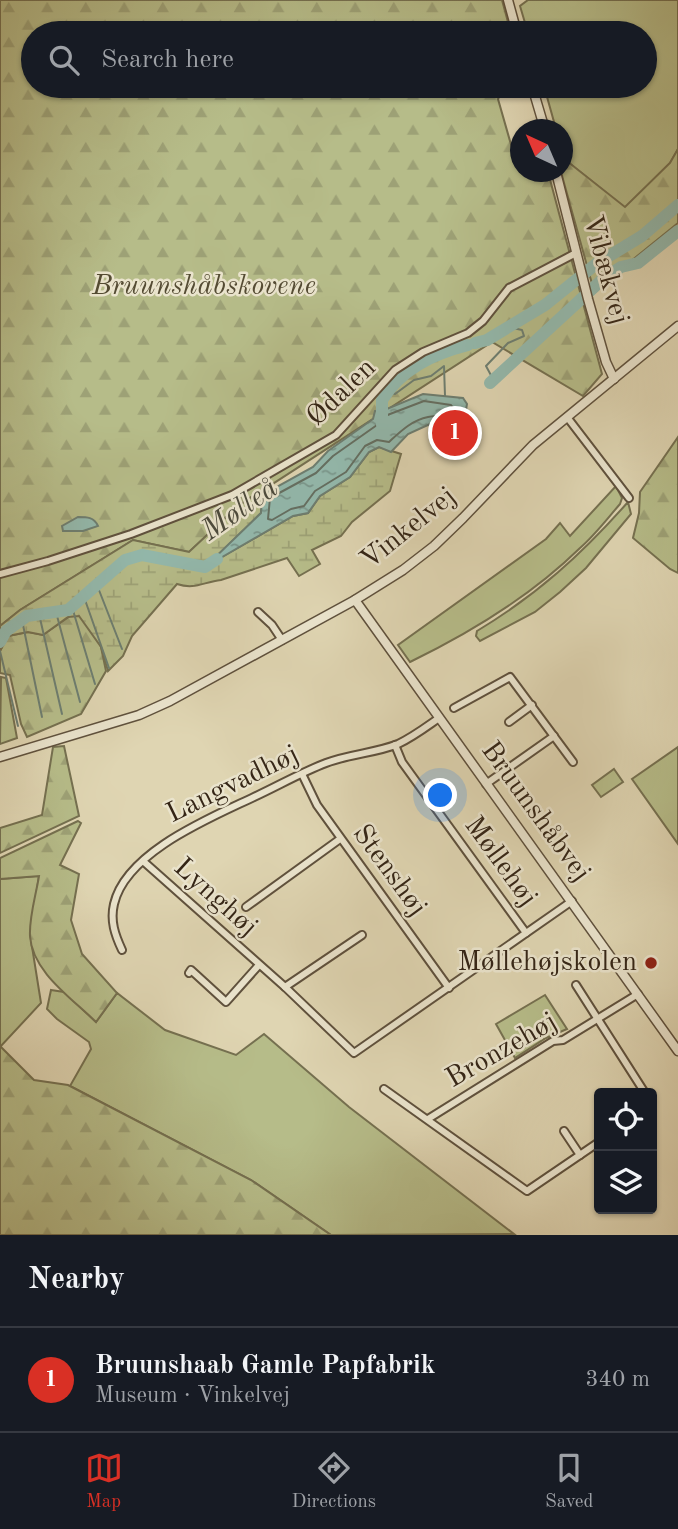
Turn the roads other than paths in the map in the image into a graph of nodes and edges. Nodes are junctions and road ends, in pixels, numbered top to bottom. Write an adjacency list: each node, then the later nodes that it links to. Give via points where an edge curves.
1 (509, 0): 2 (street)
2 (514, 21)
3 (536, 98): 4 (street)
4 (542, 119)
5 (558, 182): 6 (street, Vibækvej)
6 (576, 253): 8 (street, Vibækvej); 11 (street, Ødalen, via 509,288 468,333 395,370 337,435 232,495 119,538)
7 (678, 326): 8 (street, Vinkelvej)
8 (614, 379): 9 (street, Vinkelvej)
9 (567, 416): 10 (street); 12 (street, Vinkelvej, via 434,545)
10 (629, 498)
11 (0, 574)
12 (355, 600): 14 (street, Vinkelvej); 17 (street, Bruunshåbvej)
13 (258, 612): 14 (street)
14 (282, 640): 21 (street, Vinkelvej, via 139,715)
15 (532, 705): 16 (street, via 510,677); 18 (street); 19 (street)
16 (454, 708)
17 (439, 718): 20 (street, Langvadhøj); 24 (street, Bruunshåbvej)
18 (509, 722)
19 (554, 736): 22 (street); 24 (street)
20 (395, 745): 23 (street, Langvadhøj, via 328,762); 29 (street, Møllehøj, via 402,762)
21 (0, 757)
22 (573, 762)
23 (302, 774): 25 (street, Stenshøj); 26 (street, Langvadhøj, via 177,835)
24 (486, 784): 27 (street, Bruunshåbvej)
25 (340, 839): 28 (street); 36 (street, Stenshøj)
26 (143, 861): 31 (street, Langvadhøj, via 114,903 113,929); 32 (street, Lynghøj)
27 (572, 901): 29 (street); 37 (street, Bruunshåbvej)
28 (246, 907)
29 (526, 933): 36 (street)
30 (362, 935): 35 (street)
31 (122, 950)
32 (259, 965): 33 (street, Lynghøj, via 226,1002 191,970); 35 (street, Lynghøj)
33 (188, 973)
34 (576, 985): 38 (street, Bronzehøj)
35 (285, 987): 36 (street, Lynghøj, via 354,1054)
36 (449, 988)
37 (638, 994): 38 (street, Bronzehøj); 39 (street, Bruunshåbvej)
38 (597, 1019): 40 (street, Bronzehøj); 42 (street, Bronzehøj)
39 (678, 1051)
40 (642, 1088)
41 (384, 1089): 42 (street, Bronzehøj)
42 (428, 1119): 45 (street, Bronzehøj, via 527,1191)
43 (564, 1131): 45 (street)
44 (594, 1145): 45 (street, Bronzehøj)
45 (580, 1155)

